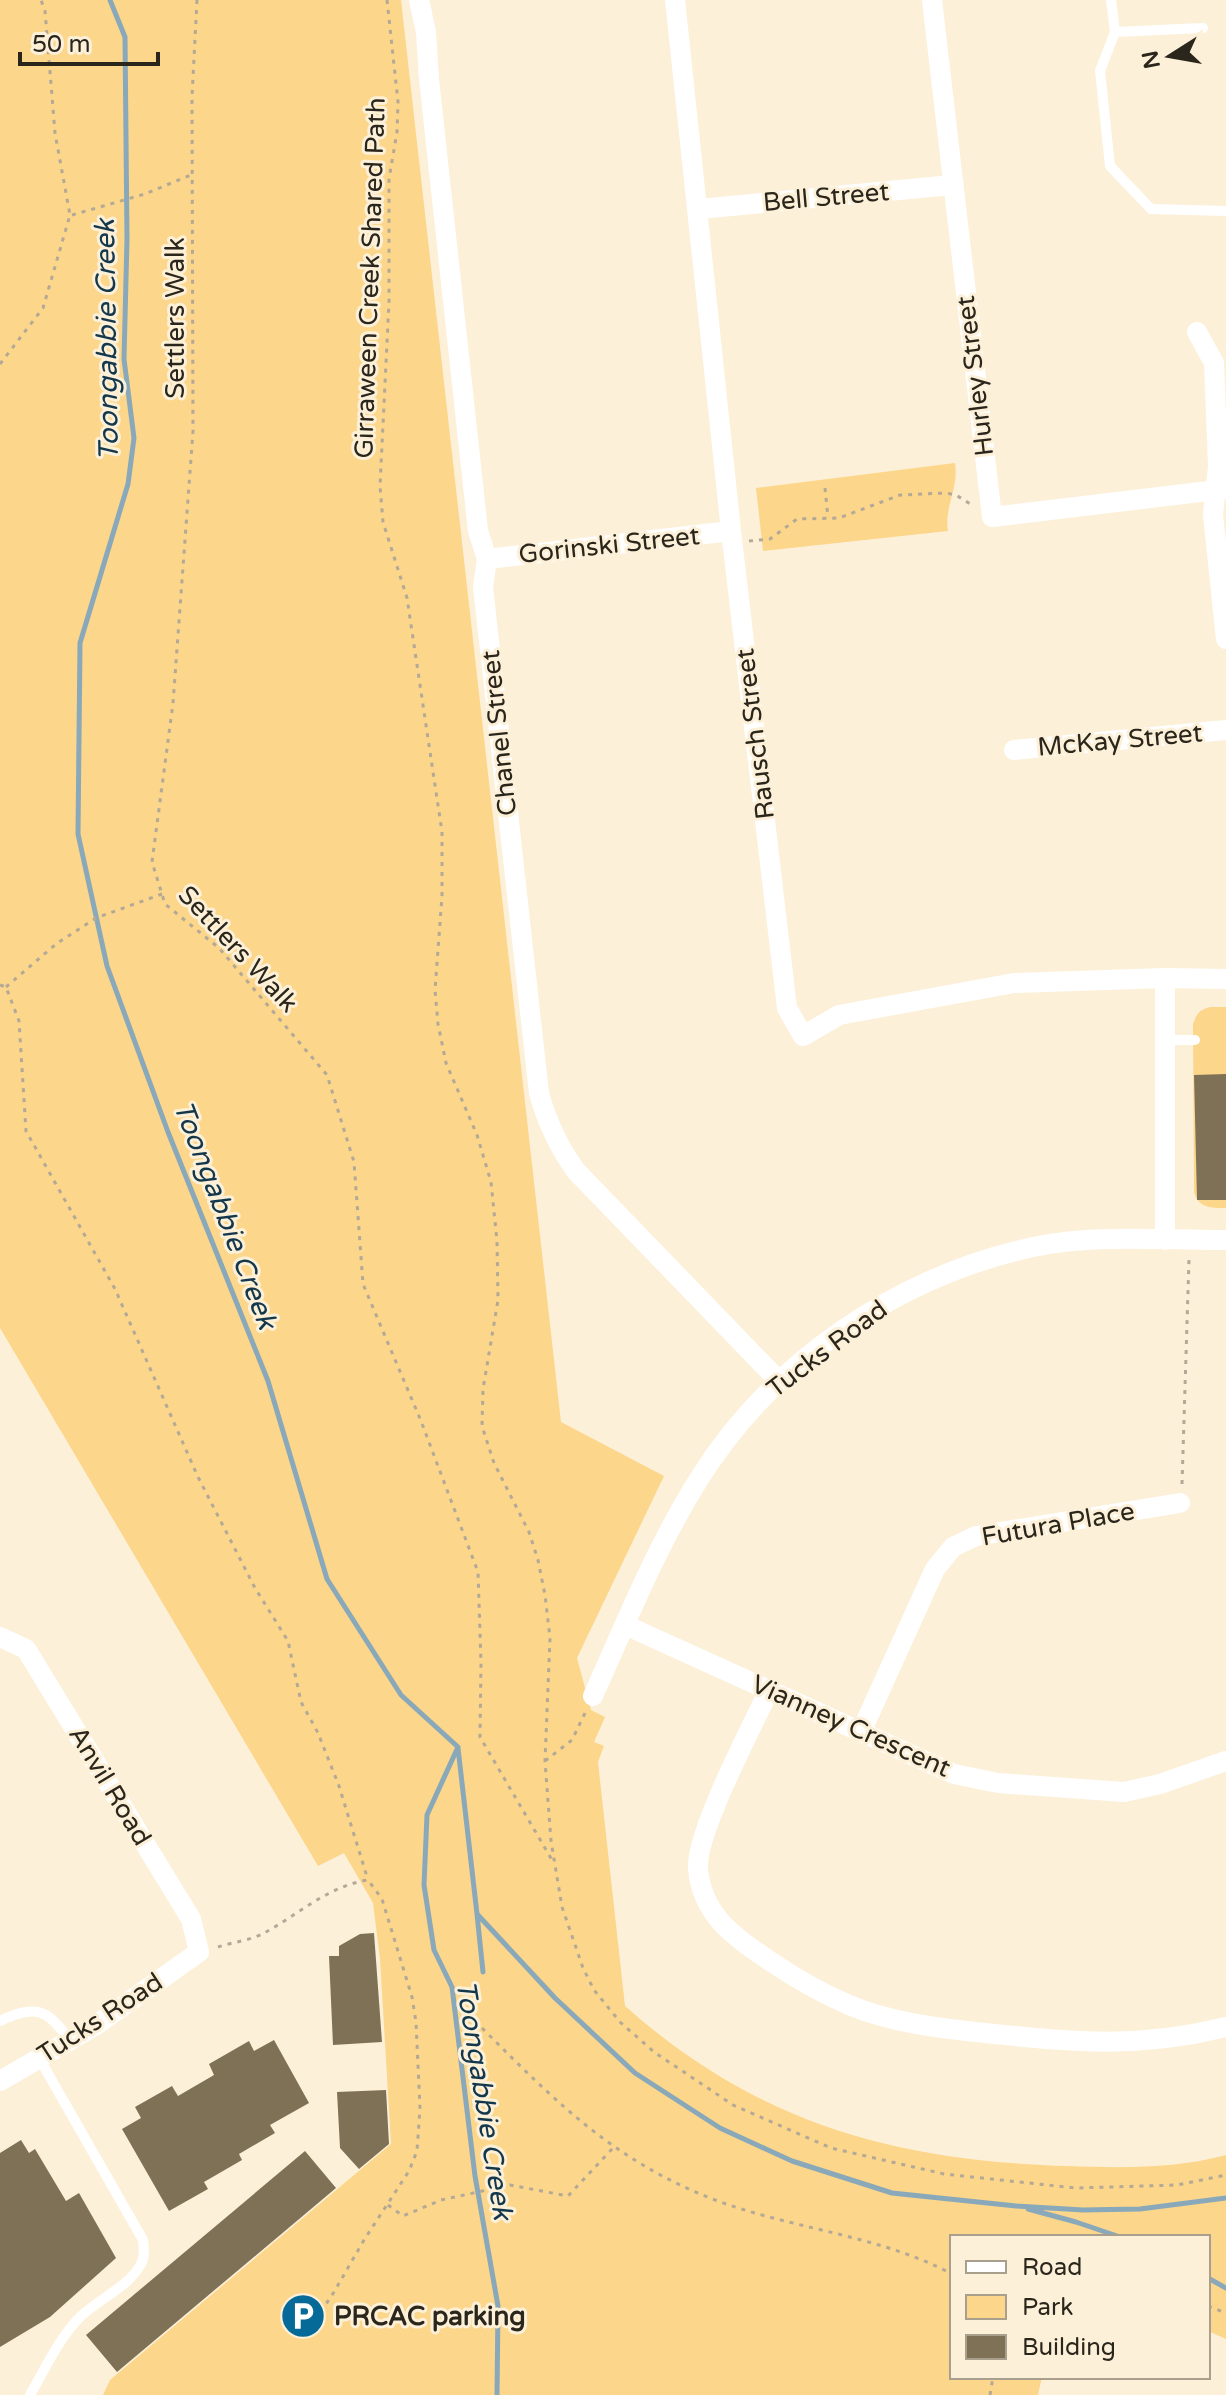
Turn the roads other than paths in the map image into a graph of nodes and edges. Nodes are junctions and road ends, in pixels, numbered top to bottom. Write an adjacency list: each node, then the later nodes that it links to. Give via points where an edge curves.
1 (419, 0): 13 (street, Chanel Street, via 478,531)
2 (675, 0): 8 (street, Rausch Street)
3 (932, 0): 7 (street, Hurley Street)
4 (1111, 0): 6 (lane)
5 (1203, 28): 6 (lane)
6 (1115, 32): 9 (lane, via 1100,71 1110,166 1151,209)
7 (952, 185): 8 (street, Bell Street); 11 (street, Hurley Street, via 992,517)
8 (699, 209): 12 (street, Rausch Street)
9 (1226, 211)
10 (1197, 332): 11 (street, via 1214,363)
11 (1220, 490): 14 (street, via 1213,515)
12 (732, 537): 13 (street, Gorinski Street); 17 (street, Rausch Street, via 787,1008 803,1036 839,1015 1014,983)
13 (487, 559): 23 (street, Chanel Street, via 483,587 546,1119 576,1171)
14 (1226, 639)
15 (1226, 730): 16 (street, McKay Street)
16 (1014, 750)
17 (1165, 978): 18 (street, Rausch Street); 19 (street)
18 (1226, 979)
19 (1165, 1040): 20 (lane); 21 (street)
20 (1195, 1040)
21 (1165, 1240): 22 (street, Tucks Road); 23 (street, Tucks Road, via 1035,1247 948,1273 854,1323)
22 (1226, 1240)
23 (778, 1380): 25 (street, Tucks Road, via 735,1427 699,1479)
24 (1180, 1503): 29 (street, Futura Place, via 976,1536 953,1547 935,1569)
25 (625, 1625): 27 (street, Vianney Crescent); 28 (street, Tucks Road)
26 (0, 1637): 31 (street, Anvil Road, via 26,1649 191,1919)
27 (769, 1690): 29 (street, Vianney Crescent); 33 (street, via 701,1839 698,1868 720,1924 749,1947 850,2006 936,2027 1075,2043 1134,2043)
28 (593, 1696)
29 (861, 1732): 30 (street, Vianney Crescent, via 954,1774 1093,1791 1124,1792 1160,1784)
30 (1226, 1761)
31 (199, 1952): 34 (street, Tucks Road)
32 (0, 2021): 34 (lane, via 19,2013 47,2014)
33 (1226, 2027)
34 (70, 2041): 35 (street, Tucks Road)
35 (39, 2058): 36 (street, Tucks Road); 37 (lane, via 145,2251 129,2278 80,2317)
36 (0, 2081)
37 (30, 2395)

